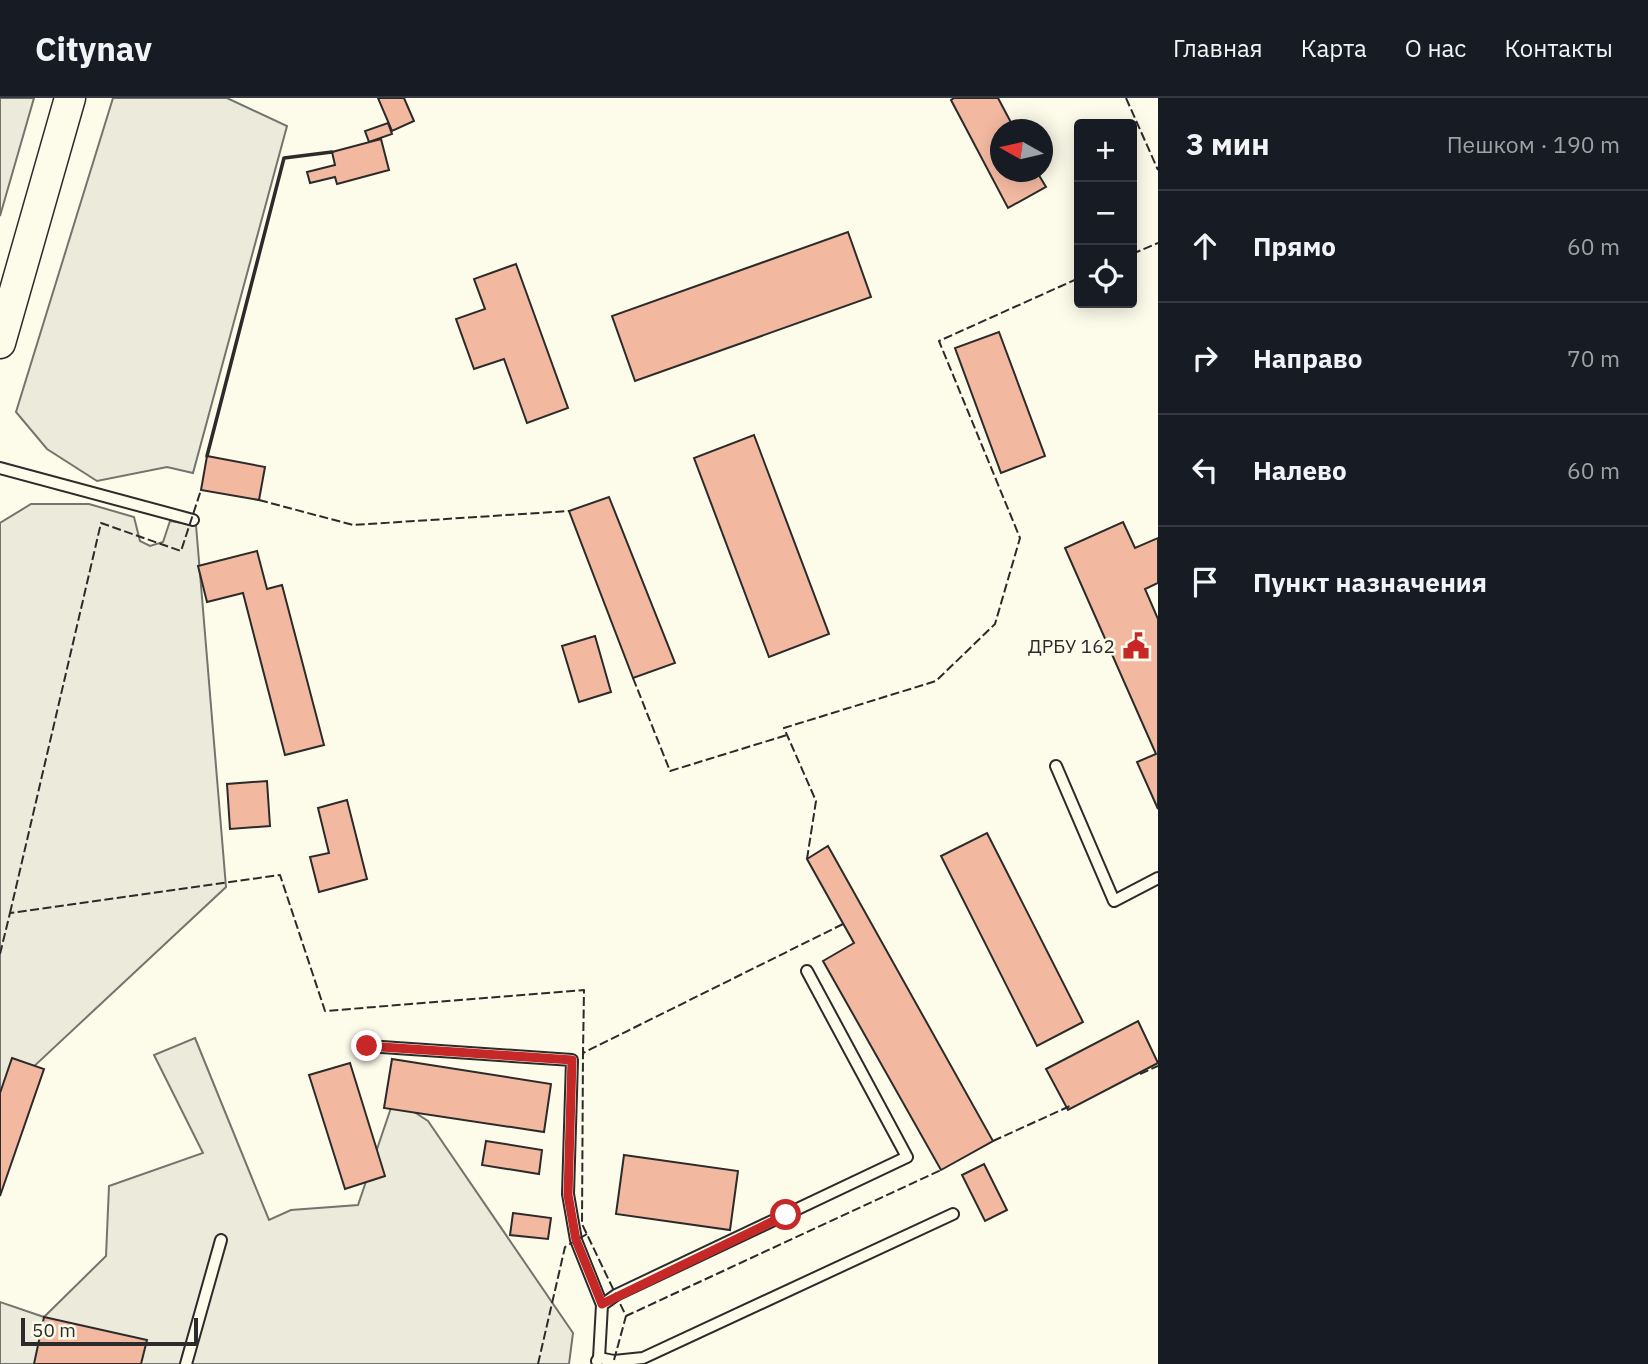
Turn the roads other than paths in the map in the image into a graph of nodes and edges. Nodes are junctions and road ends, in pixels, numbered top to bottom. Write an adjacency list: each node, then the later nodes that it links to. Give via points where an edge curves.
1 (70, 98): 2 (main road)
2 (0, 343)
3 (0, 468): 4 (lane)
4 (194, 520)
5 (1056, 766): 6 (lane, via 1114,901)
6 (1158, 877)
7 (807, 971): 11 (lane, via 907,1157)
8 (367, 1046): 11 (lane, via 572,1060 568,1195 576,1240)
9 (953, 1214): 12 (lane, via 643,1358)
10 (221, 1240): 13 (lane)
11 (602, 1304): 12 (lane)
12 (597, 1361)
13 (186, 1364)

